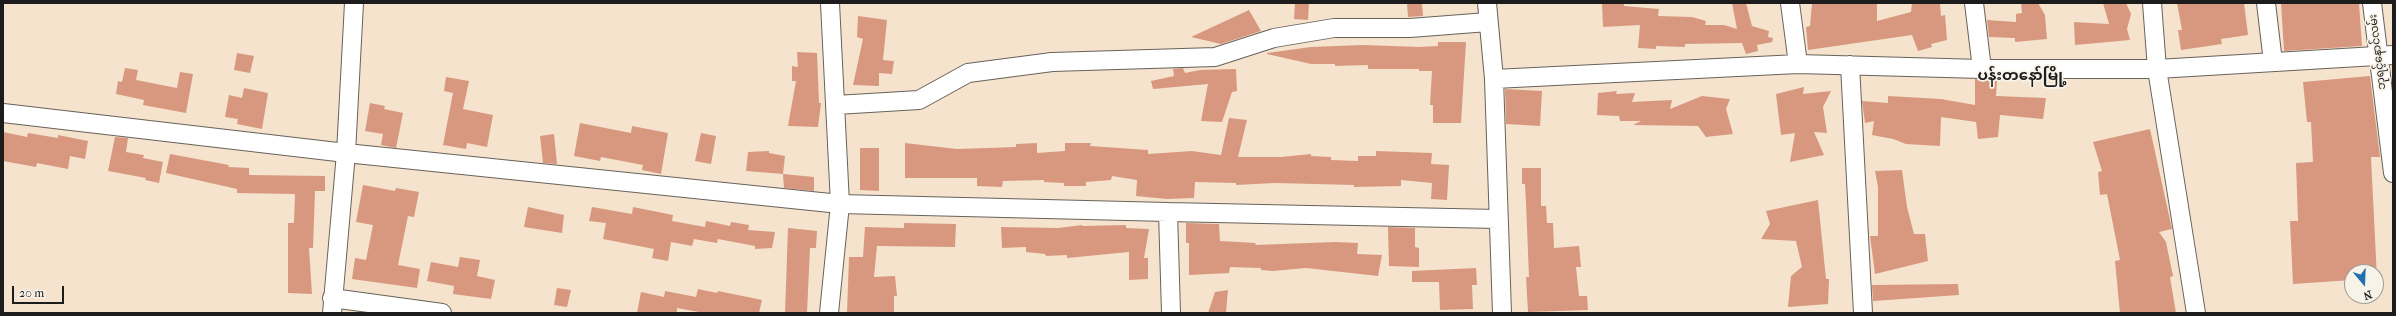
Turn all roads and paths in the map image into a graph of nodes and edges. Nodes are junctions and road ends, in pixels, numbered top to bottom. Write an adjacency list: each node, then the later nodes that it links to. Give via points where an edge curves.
1 (354, 3): 19 (street)
2 (830, 3): 17 (street)
3 (1487, 3): 9 (street)
4 (1790, 3): 12 (street)
5 (1974, 3): 14 (street)
6 (2152, 3): 15 (street)
7 (2266, 3): 11 (street)
8 (2372, 3): 10 (street, ဘုရင့်နောင်လမ်း)
9 (1488, 22): 16 (street); 17 (street, via 1410,28 1334,28 1274,38 1215,57 1052,62 968,73 919,100)
10 (2386, 55): 11 (street); 20 (street, ဘုရင့်နောင်လမ်း)
11 (2273, 62): 15 (street)
12 (1798, 64): 13 (street); 16 (street)
13 (1850, 65): 14 (street); 29 (street)
14 (1982, 68): 15 (street)
15 (2157, 68): 30 (street)
16 (1494, 78): 23 (street)
17 (836, 105): 21 (street)
18 (3, 113): 19 (street)
19 (346, 153): 21 (street); 24 (street)
20 (2393, 173)
21 (840, 204): 22 (street); 26 (street)
22 (1168, 212): 23 (street); 27 (street)
23 (1498, 219): 28 (street)
24 (332, 306): 25 (street)
25 (442, 313)
26 (829, 313)
27 (1171, 313)
28 (1502, 313)
29 (1863, 313)
30 (2196, 313)

